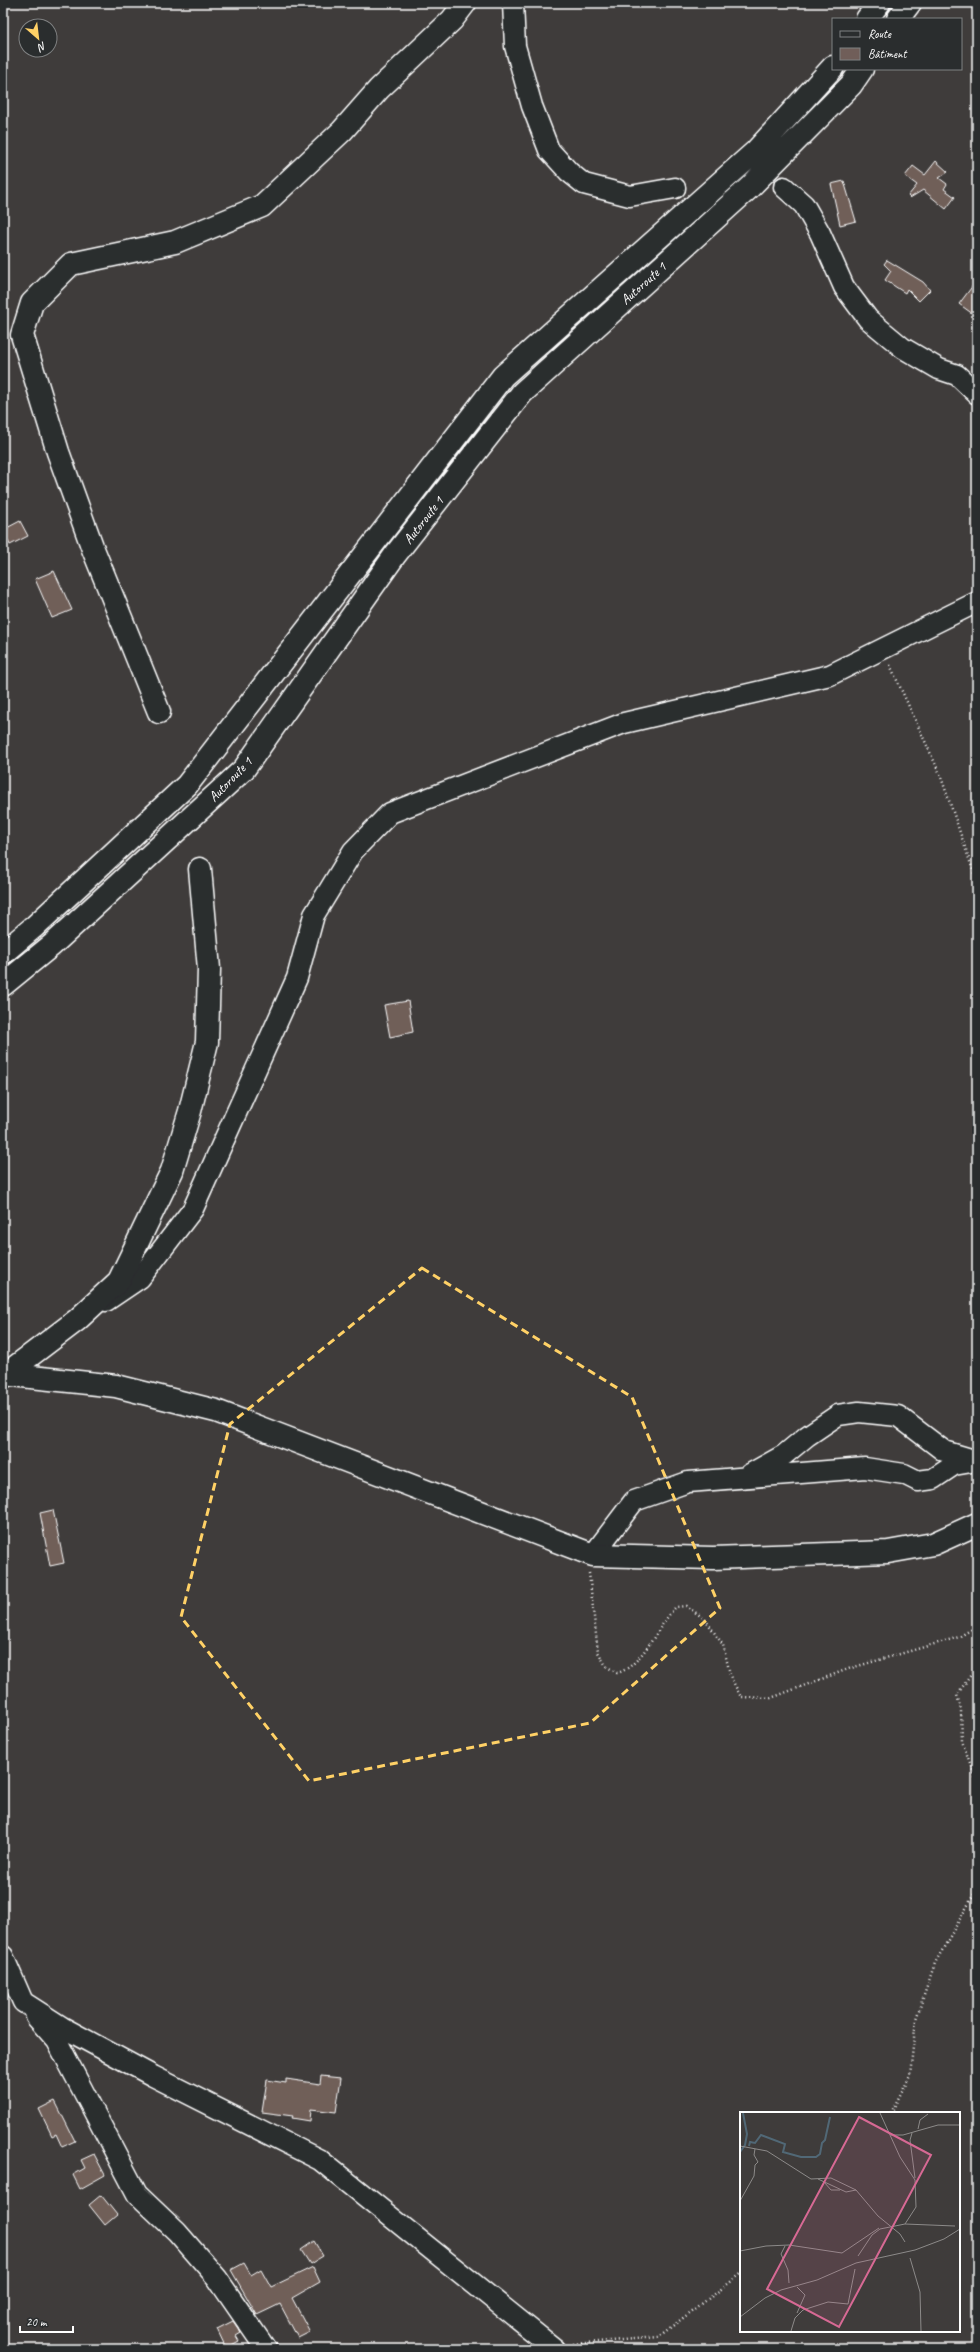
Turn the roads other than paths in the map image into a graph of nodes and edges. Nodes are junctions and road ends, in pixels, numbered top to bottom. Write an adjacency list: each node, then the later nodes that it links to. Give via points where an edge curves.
1 (465, 3): 13 (street, via 452,20 379,89 342,131 262,206 175,242 71,264 32,303 22,335 58,452 93,549)
2 (513, 3): 10 (street, via 515,46 532,106 549,150 584,184 630,196)
3 (878, 3): 5 (street)
4 (910, 3): 6 (street)
5 (868, 18)
6 (899, 18)
7 (832, 68): 15 (street, Autoroute 1, via 756,151 503,376 187,785)
8 (861, 70): 16 (street, Autoroute 1, via 851,85 749,188 522,393 395,555 244,769 52,945)
9 (784, 187): 11 (street, via 804,205 820,232 844,287 868,319 909,351 939,369 957,375)
10 (675, 188)
11 (977, 394)
12 (977, 602): 17 (street, via 830,675 624,723 390,813 353,851 314,915 297,978 193,1209 140,1278)
13 (159, 712)
14 (200, 869): 17 (street, via 209,969 207,1042 190,1111 172,1171 119,1281)
15 (3, 953)
16 (3, 985)
17 (77, 1320): 18 (street)
18 (4, 1375): 22 (street, via 116,1386 216,1411)
19 (976, 1461): 20 (street, via 954,1465 934,1479 918,1481 904,1474 865,1468); 20 (street, via 944,1451 898,1416 860,1412 838,1415 784,1455)
20 (745, 1478): 22 (street, via 688,1482 634,1501)
21 (977, 1524): 22 (street, via 933,1544 888,1552 713,1558)
22 (594, 1555)
23 (3, 1956): 24 (street)
24 (23, 2002): 25 (street, via 62,2027 153,2076 320,2160); 26 (street, via 57,2041 137,2194 177,2232 216,2278)
25 (549, 2345)
26 (266, 2349)

